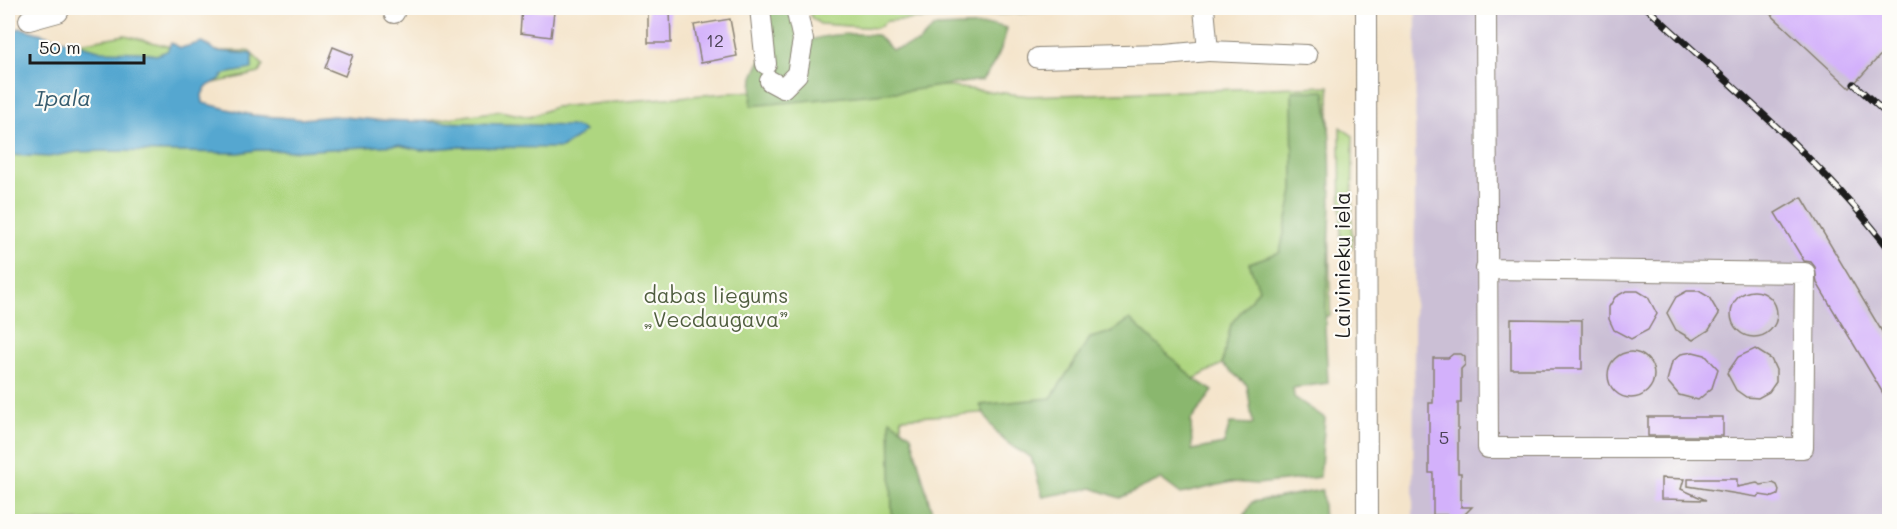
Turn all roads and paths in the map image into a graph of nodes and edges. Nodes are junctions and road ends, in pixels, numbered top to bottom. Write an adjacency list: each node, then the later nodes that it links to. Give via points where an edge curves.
1 (60, 8): 7 (street, via 58,12)
2 (760, 8): 3 (street, via 768,72 783,88 797,74 803,40)
3 (796, 8)
4 (1204, 8): 8 (street)
5 (1366, 8): 12 (street, Laivinieku iela)
6 (1486, 8): 11 (street)
7 (29, 20)
8 (1208, 51): 9 (street); 10 (street)
9 (1307, 55)
10 (1038, 58)
11 (1486, 269): 11 (street, via 1488,448 1803,448 1805,273)
12 (1367, 522)

